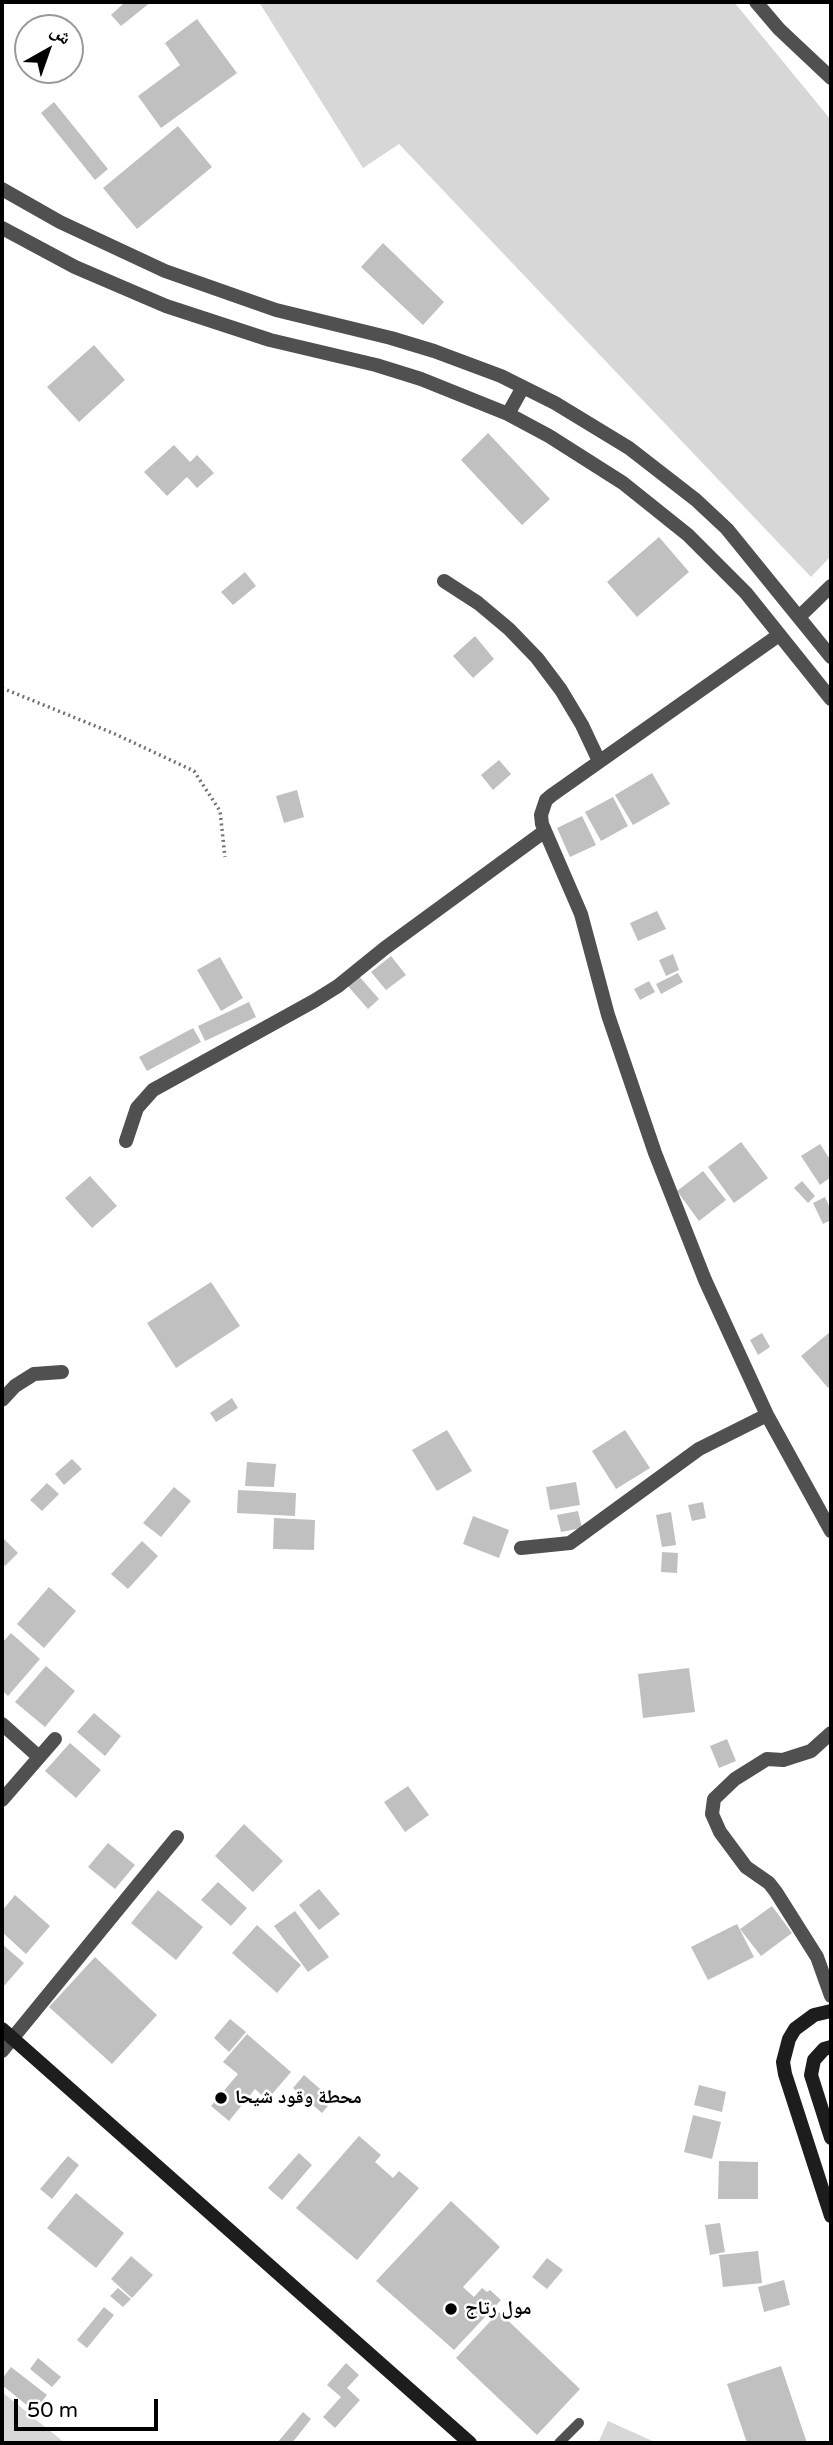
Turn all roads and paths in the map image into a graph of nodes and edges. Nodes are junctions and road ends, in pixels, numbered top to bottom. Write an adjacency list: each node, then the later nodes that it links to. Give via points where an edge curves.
1 (756, 2): 2 (street)
2 (831, 78)
3 (2, 189): 5 (street, via 165,271 276,310 433,351)
4 (2, 228): 6 (street, via 75,267 166,306 270,340 421,379)
5 (523, 387): 6 (street); 9 (street, via 620,442 696,500 727,529)
6 (508, 414): 10 (street, via 590,460 656,509 718,563)
7 (444, 581): 14 (street, via 488,612 537,658 561,690)
8 (831, 586): 9 (street)
9 (799, 617): 11 (street)
10 (779, 635): 13 (street); 14 (street)
11 (831, 657)
12 (2, 688): 16 (path, via 194,771 220,811)
13 (831, 699)
14 (599, 761): 15 (street, via 546,800 541,815)
15 (545, 831): 17 (street, via 338,986 153,1090 137,1108); 20 (street, via 581,915 608,1015 655,1153 705,1280)
16 (225, 857)
17 (126, 1141)
18 (62, 1373): 19 (street, via 34,1374)
19 (2, 1400)
20 (767, 1415): 21 (street); 22 (street, via 699,1448 570,1543)
21 (831, 1531)
22 (521, 1548)
23 (2, 1724): 26 (street)
24 (831, 1733): 29 (street, via 811,1751 753,1766 714,1799 712,1814 746,1867 776,1892 817,1957)
25 (55, 1739): 26 (street)
26 (39, 1757): 27 (street)
27 (2, 1800)
28 (177, 1837): 31 (street)
29 (831, 1996)
30 (831, 2011): 35 (main road, via 814,2015 795,2029 783,2062)
31 (7, 2034): 33 (street); 37 (main road)
32 (831, 2047): 34 (main road, via 814,2060 811,2075)
33 (2, 2051)
34 (831, 2138)
35 (831, 2216)
36 (579, 2423): 38 (lane)
37 (470, 2443)
38 (559, 2443)

